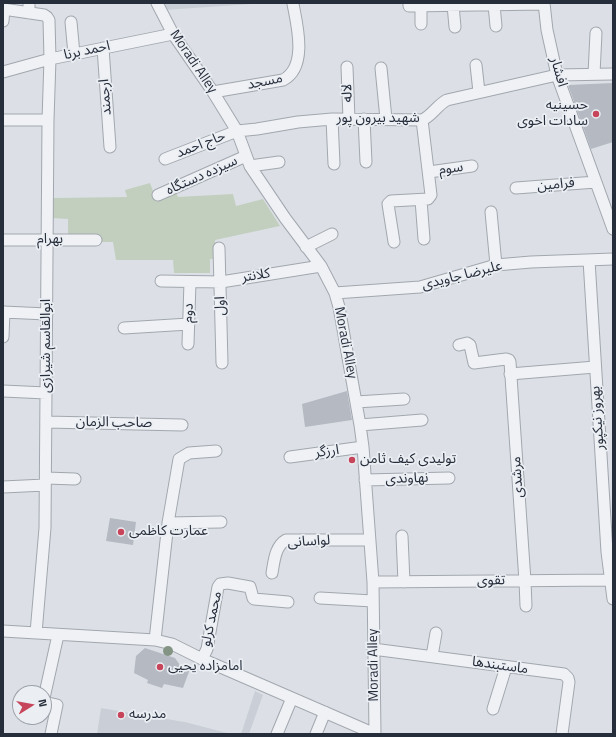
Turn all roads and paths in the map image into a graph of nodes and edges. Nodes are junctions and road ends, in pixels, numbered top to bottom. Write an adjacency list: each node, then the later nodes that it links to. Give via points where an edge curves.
1 (157, 3): 16 (street, Moradi Alley)
2 (293, 4): 27 (street, مسجد, via 299,44 295,70 290,77)
3 (544, 4): 6 (street); 24 (street, افشار)
4 (406, 5): 7 (street)
5 (453, 5): 6 (street); 7 (street); 14 (street)
6 (494, 5): 13 (street)
7 (421, 6): 12 (street)
8 (29, 8): 9 (street, ابوالقاسم شیرازی); 19 (street, ابوالقاسم شیرازی, via 49,20)
9 (4, 9): 10 (street)
10 (3, 21)
11 (71, 22): 18 (street)
12 (421, 24)
13 (496, 26)
14 (455, 27)
15 (596, 33): 25 (street)
16 (173, 34): 17 (street, احمد برنا); 27 (street, Moradi Alley)
17 (103, 48): 18 (street, احمد برنا); 37 (street, ارجمند)
18 (74, 54): 19 (street, احمد برنا)
19 (50, 59): 23 (street, احمد برنا); 34 (street, ابوالقاسم شیرازی)
20 (476, 65): 28 (street)
21 (347, 67): 30 (street, لاله)
22 (381, 68): 32 (street)
23 (3, 72)
24 (557, 74): 25 (street, شهید بیرون پور); 28 (street, شهید بیرون پور); 45 (street, افشار)
25 (594, 74): 26 (street, شهید بیرون پور)
26 (613, 74)
27 (213, 92): 36 (street, Moradi Alley)
28 (479, 92): 35 (street, شهید بیرون پور, via 447,100 439,104 428,118)
29 (332, 119): 30 (street, شهید بیرون پور); 36 (street, شهید بیرون پور); 42 (street)
30 (349, 119): 31 (street, شهید بیرون پور)
31 (364, 119): 32 (street, شهید بیرون پور); 41 (street)
32 (386, 119): 35 (street, شهید بیرون پور)
33 (3, 120): 34 (street)
34 (48, 120): 54 (street, ابوالقاسم شیرازی)
35 (422, 120): 44 (street)
36 (237, 131): 38 (street, حاج احمد); 39 (street, Moradi Alley)
37 (110, 147)
38 (165, 159)
39 (248, 161): 40 (street, سیزده دستگاه); 47 (street, سیزده دستگاه); 57 (street, Moradi Alley)
40 (279, 162)
41 (366, 162)
42 (334, 164)
43 (472, 166): 44 (street, سوم)
44 (429, 172): 48 (street, via 431,195 428,199)
45 (596, 182): 46 (street, فرامین); 50 (street, افشار)
46 (516, 188)
47 (158, 195)
48 (421, 200): 52 (street); 56 (street, via 391,201 388,204)
49 (491, 212): 61 (street)
50 (613, 229)
51 (332, 234): 57 (street)
52 (424, 239)
53 (3, 240): 54 (street, بهرام)
54 (47, 240): 55 (street, بهرام); 68 (street, ابوالقاسم شیرازی)
55 (96, 240)
56 (394, 242)
57 (306, 247): 62 (street, Moradi Alley)
58 (220, 248): 65 (street, اول)
59 (613, 259): 60 (street, علیرضا جاویدی)
60 (589, 260): 61 (street, علیرضا جاویدی); 75 (street, بهروز نیکپور)
61 (496, 265): 66 (street, علیرضا جاویدی, via 420,287)
62 (321, 266): 65 (street, کلانتر); 66 (street, Moradi Alley)
63 (161, 281): 64 (street, کلانتر)
64 (190, 282): 65 (street, کلانتر); 69 (street, دوم)
65 (221, 282): 74 (street, اول)
66 (335, 293): 80 (street, Moradi Alley)
67 (3, 312): 68 (street); 71 (street)
68 (47, 314): 78 (street, ابوالقاسم شیرازی)
69 (189, 324): 70 (street); 72 (street, دوم)
70 (124, 328)
71 (3, 337)
72 (188, 344)
73 (459, 345): 76 (street, مرشدی, via 470,345 474,363 509,360)
74 (222, 363)
75 (595, 367): 76 (street); 97 (street, بهروز نیکپور)
76 (510, 374): 99 (street, مرشدی)
77 (3, 391): 78 (street)
78 (46, 393): 82 (street, ابوالقاسم شیرازی)
79 (404, 398): 80 (street)
80 (356, 402): 84 (street, Moradi Alley)
81 (422, 420): 84 (street)
82 (46, 422): 83 (street, صاحب الزمان); 91 (street, ابوالقاسم شیرازی)
83 (182, 425)
84 (360, 425): 85 (street, Moradi Alley)
85 (363, 447): 87 (street, ارزگر); 90 (street, Moradi Alley)
86 (216, 451): 94 (street, via 188,453 179,459)
87 (290, 457)
88 (450, 478): 90 (street, نهاوندی)
89 (75, 479): 91 (street)
90 (365, 480): 96 (street, Moradi Alley)
91 (46, 482): 92 (street); 109 (street, ابوالقاسم شیرازی, via 45,528)
92 (3, 487)
93 (221, 522): 94 (street)
94 (168, 523): 112 (street)
95 (402, 536): 102 (street)
96 (369, 540): 98 (street, لواسانی, via 286,540 277,551); 101 (street, Moradi Alley)
97 (610, 552): 100 (street, بهروز نیکپور)
98 (272, 573)
99 (525, 580): 100 (street, تقوی); 102 (street, تقوی); 107 (street)
100 (610, 580): 104 (street, بهروز نیکپور)
101 (373, 582): 102 (street, تقوی); 106 (street, Moradi Alley)
102 (404, 582)
103 (320, 598): 106 (street)
104 (613, 598)
105 (288, 602): 115 (street, محمد کرلو, via 254,599 250,587 220,584 207,649)
106 (373, 602): 113 (street, Moradi Alley)
107 (526, 606)
108 (3, 631): 109 (street)
109 (36, 633): 111 (street)
110 (436, 633): 114 (street)
111 (58, 635): 112 (street); 117 (street)
112 (155, 640): 115 (street, via 172,644)
113 (373, 649): 114 (street, ماستبندها); 125 (street, Moradi Alley)
114 (432, 656): 116 (street, ماستبندها)
115 (202, 658): 118 (street)
116 (506, 667): 120 (street); 126 (street, ماستبندها, via 564,674 568,678)
117 (47, 685)
118 (292, 698): 121 (street); 123 (street)
119 (52, 704): 122 (street, via 57,705)
120 (493, 709)
121 (325, 712): 124 (street); 125 (street)
122 (51, 734)
123 (277, 734)
124 (316, 734)
125 (375, 734)
126 (562, 734)

